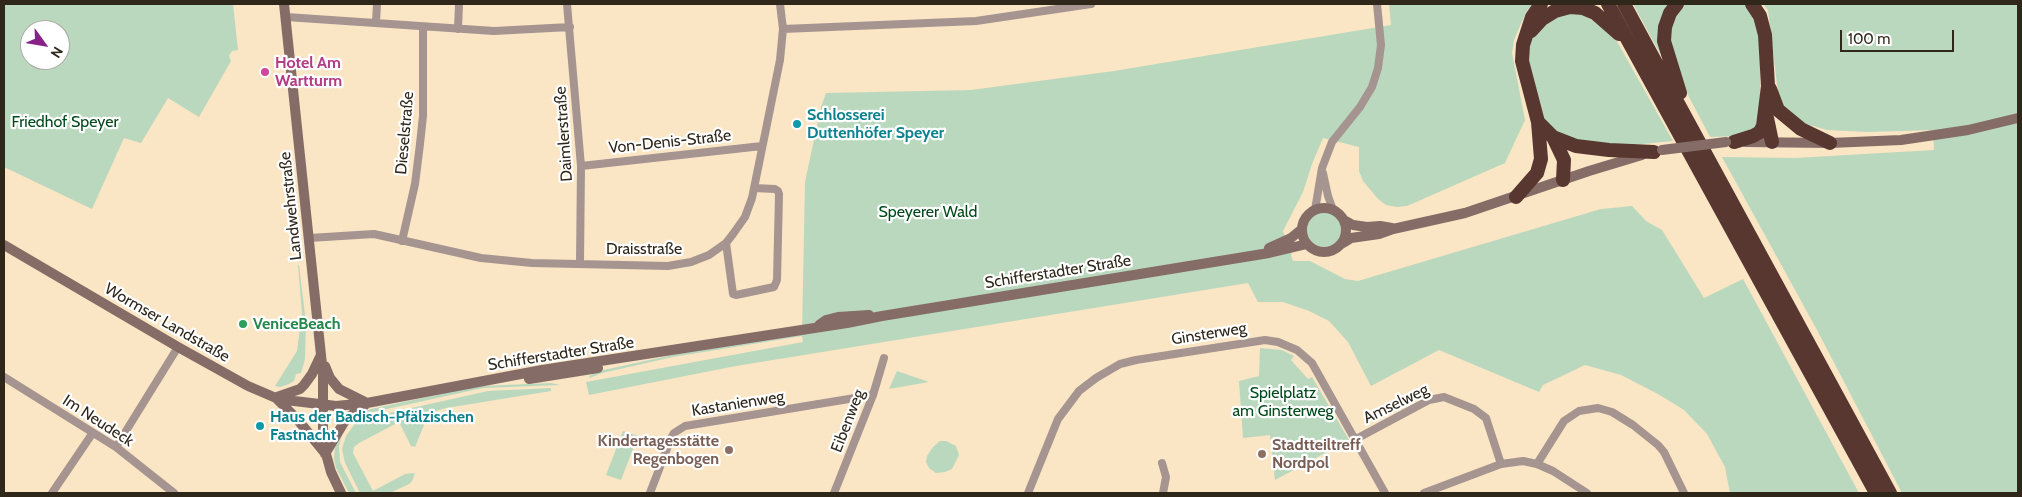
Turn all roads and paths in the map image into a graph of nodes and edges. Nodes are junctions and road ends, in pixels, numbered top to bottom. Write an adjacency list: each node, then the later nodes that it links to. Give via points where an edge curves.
1 (284, 4): 14 (main road, Landwehrstraße)
2 (377, 4): 15 (street)
3 (459, 4): 18 (street)
4 (567, 4): 17 (street, Daimlerstraße)
5 (780, 4): 19 (street, Draisstraße)
6 (1091, 4): 13 (street)
7 (1377, 4): 32 (street, via 1381,46 1372,87 1332,142)
8 (1541, 4): 20 (highway, via 1532,17)
9 (1608, 4): 21 (highway)
10 (1624, 4): 24 (highway)
11 (1677, 4): 24 (highway, via 1665,27 1664,41)
12 (1752, 4): 22 (highway, via 1760,16 1765,35)
13 (1072, 5): 19 (street, via 976,21)
14 (286, 17): 15 (street); 41 (main road, Landwehrstraße)
15 (376, 22): 16 (street)
16 (423, 27): 18 (street); 42 (street, Dieselstraße, via 421,135 415,184)
17 (570, 28): 18 (street); 31 (street, Daimlerstraße)
18 (458, 29)
19 (783, 29): 29 (street, Draisstraße, via 780,60)
20 (1525, 38): 21 (highway, via 1542,19 1555,11 1583,8 1608,22); 25 (highway, via 1522,61 1538,122)
21 (1633, 48): 75 (highway)
22 (1772, 109): 26 (highway, via 1760,132); 27 (highway); 28 (highway, via 1801,129)
23 (2018, 118): 28 (main road, via 1929,137)
24 (1689, 123): 76 (highway)
25 (1547, 140): 30 (highway, via 1585,148); 33 (highway, via 1564,160); 35 (highway, via 1537,173)
26 (1730, 142): 27 (main road); 30 (main road, bridge)
27 (1772, 142): 28 (main road)
28 (1830, 143)
29 (762, 146): 31 (street, Von-Denis-Straße); 34 (street, Draisstraße)
30 (1658, 151): 33 (main road)
31 (581, 166): 48 (street, Daimlerstraße)
32 (1322, 168): 36 (street); 37 (street)
33 (1563, 180): 35 (main road)
34 (754, 188): 45 (street, Draisstraße, via 745,216); 45 (street, via 776,189 779,194 777,280 774,286 733,294)
35 (1516, 197): 39 (main road, via 1465,213)
36 (1315, 210): 37 (main road); 40 (main road, via 1305,219)
37 (1333, 210): 38 (main road)
38 (1344, 220): 39 (main road, via 1353,226); 43 (main road, via 1346,232)
39 (1393, 228): 43 (main road)
40 (1302, 229): 46 (main road); 47 (main road, Schifferstadter Straße, via 1274,247)
41 (310, 238): 42 (street, Draisstraße, via 362,234); 50 (main road, Landwehrstraße)
42 (402, 241): 48 (street, Draisstraße, via 505,261)
43 (1342, 243): 46 (main road, via 1337,249 1326,252)
44 (4, 244): 49 (main road, Wormser Landstraße)
45 (726, 244): 48 (street, Draisstraße, via 709,255 683,264)
46 (1306, 244): 47 (main road, Schifferstadter Straße)
47 (1240, 257): 55 (main road, Schifferstadter Straße, via 542,370)
48 (580, 263)
49 (178, 347): 54 (main road, Wormser Landstraße); 59 (street)
50 (322, 353): 54 (main road, via 300,389); 55 (main road, via 330,378 339,389); 56 (main road, Landwehrstraße)
51 (884, 358): 53 (street, Eibenweg)
52 (4, 377): 57 (street, Im Neudeck)
53 (873, 395): 67 (street, Kastanienweg, via 684,426 671,438); 68 (street, Eibenweg)
54 (276, 398): 56 (main road, Wormser Landstraße); 60 (main road)
55 (368, 403): 56 (main road, Schifferstadter Straße); 60 (main road, via 346,419)
56 (323, 405): 60 (main road, Landwehrstraße)
57 (92, 434): 59 (street, Im Neudeck); 64 (street)
58 (1356, 439): 62 (street, Amselweg, via 1429,400 1444,397 1474,409 1486,418); 69 (street, Ginsterweg, via 1312,362 1289,346 1256,340 1156,356 1120,364 1079,391 1058,419); 71 (street, Ginsterweg)
59 (116, 448): 65 (street, Im Neudeck)
60 (325, 454): 66 (main road)
61 (1162, 463): 70 (street, via 1166,477)
62 (1501, 464): 63 (street, via 1523,461); 72 (street)
63 (1537, 464): 73 (street); 74 (street, via 1564,421 1579,411 1598,408 1612,412 1658,445)
64 (52, 493)
65 (174, 493)
66 (341, 493)
67 (650, 493)
68 (834, 493)
69 (1028, 493)
70 (1163, 493)
71 (1385, 493)
72 (1424, 493)
73 (1585, 493)
74 (1684, 493)
75 (1876, 493)
76 (1892, 493)

